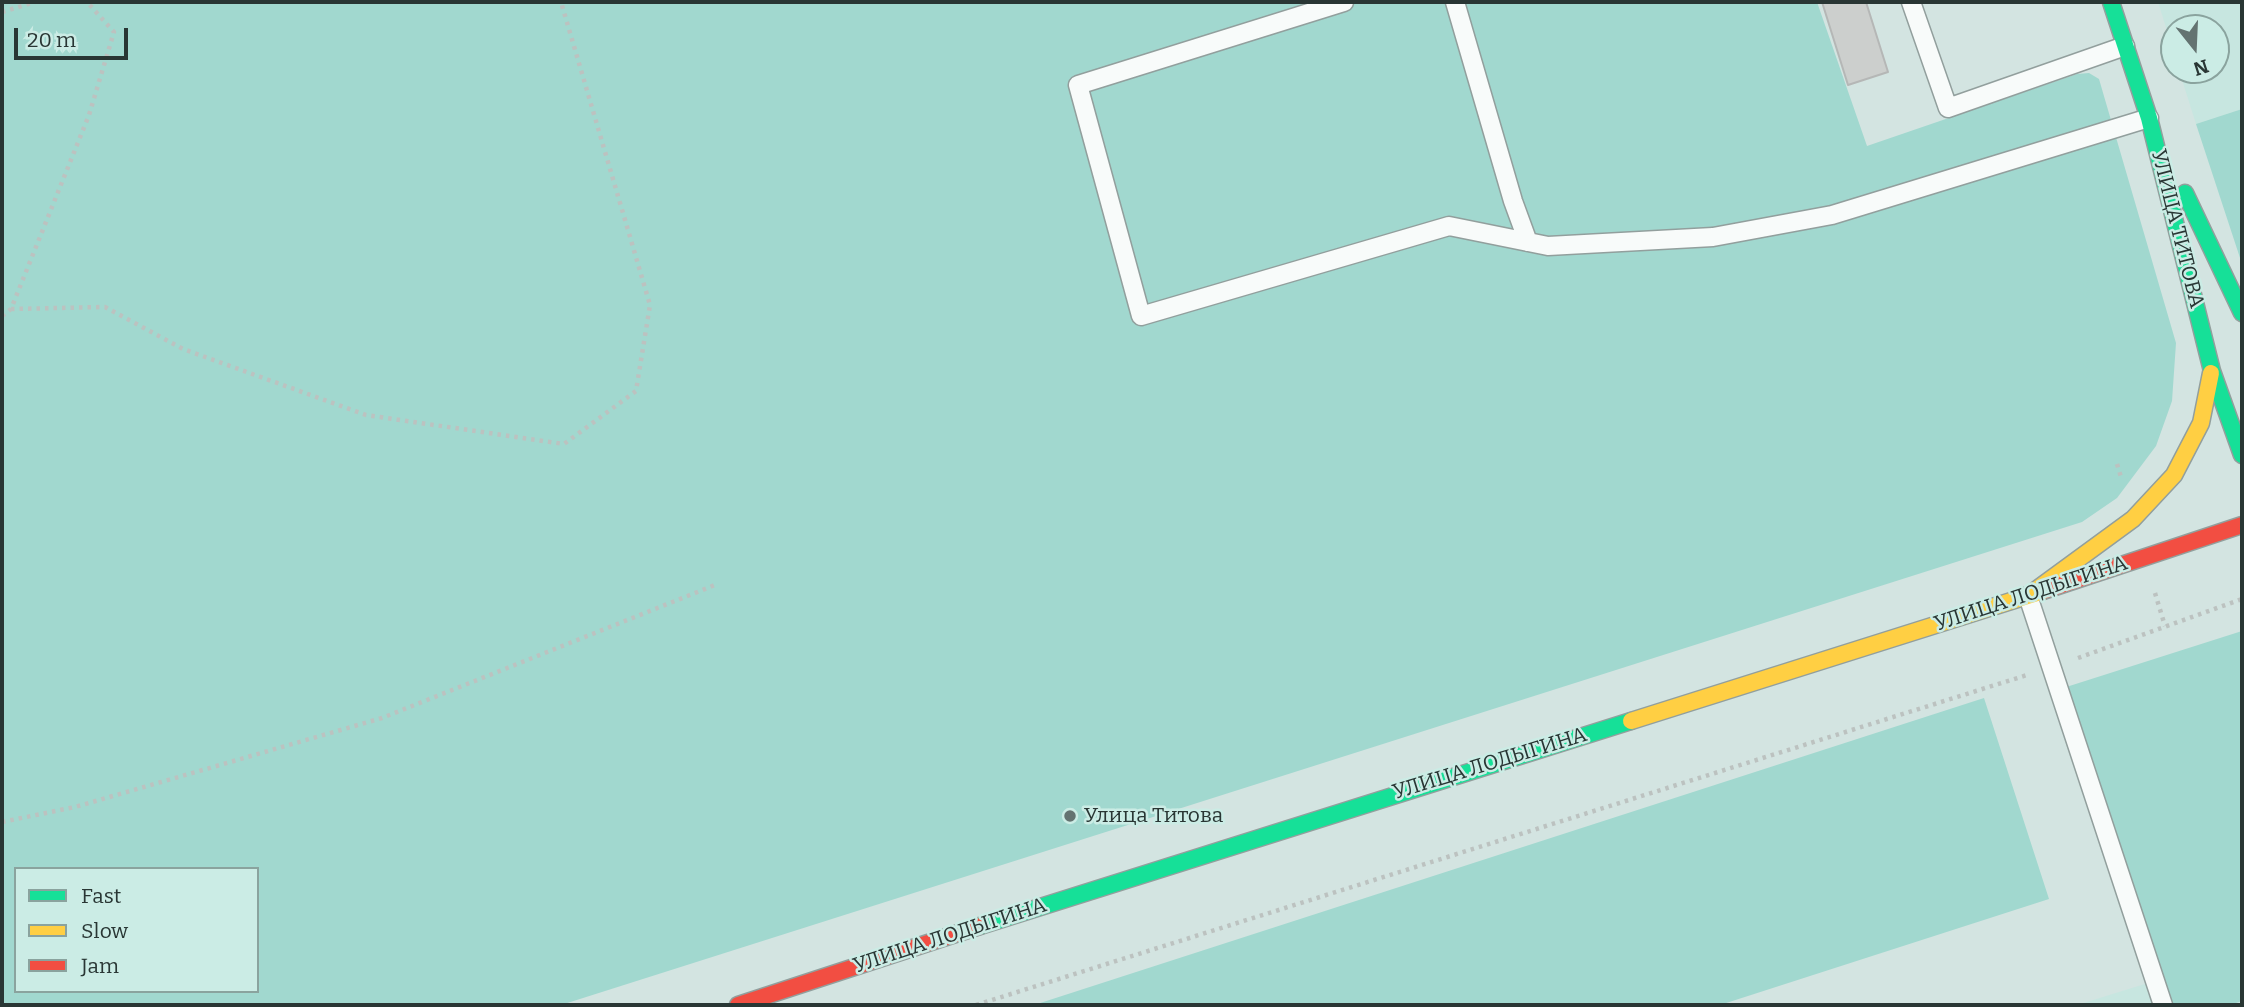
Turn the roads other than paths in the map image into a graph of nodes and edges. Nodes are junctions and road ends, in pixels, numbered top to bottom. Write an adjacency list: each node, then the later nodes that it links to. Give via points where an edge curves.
1 (1344, 2): 7 (lane, via 1078,85 1141,316 1449,226)
2 (1455, 2): 7 (lane)
3 (1911, 2): 5 (lane, via 1948,108)
4 (2111, 2): 5 (main road, УЛИЦА ТИТОВА)
5 (2125, 46): 6 (main road, УЛИЦА ТИТОВА)
6 (2149, 118): 7 (lane, via 1832,215 1713,237 1548,246); 8 (main road); 9 (main road, УЛИЦА ТИТОВА)
7 (1528, 242)
8 (2242, 313)
9 (2212, 371): 10 (main road, УЛИЦА ТИТОВА); 12 (main road, via 2201,423 2174,475 2133,519)
10 (2242, 455)
11 (2242, 525): 12 (main road, УЛИЦА ЛОДЫГИНА)
12 (2028, 596): 13 (main road, УЛИЦА ЛОДЫГИНА); 14 (lane)
13 (738, 1005)
14 (2163, 1005)

